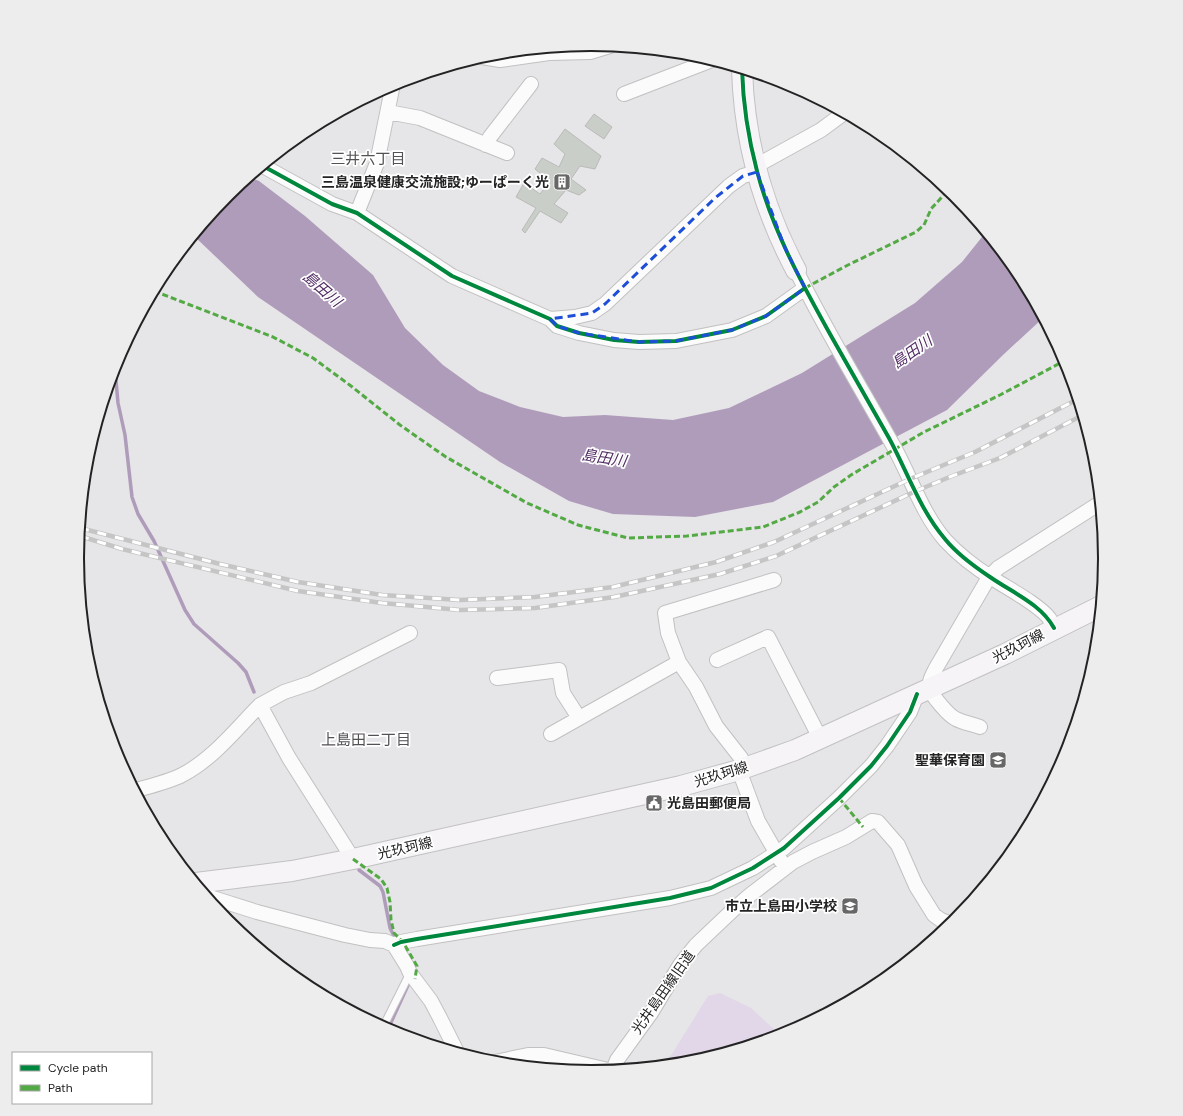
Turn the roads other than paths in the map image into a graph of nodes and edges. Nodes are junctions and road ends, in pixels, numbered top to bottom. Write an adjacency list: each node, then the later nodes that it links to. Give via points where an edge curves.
1 (593, 51): 2 (street)
2 (573, 52)
3 (529, 55): 4 (street)
4 (499, 60)
5 (703, 64): 9 (street)
6 (742, 74): 15 (main road, via 743,98)
7 (531, 84): 12 (street)
8 (392, 92): 10 (street)
9 (624, 94)
10 (388, 112): 12 (street, via 420,118); 16 (street, via 377,163)
11 (840, 116): 15 (street, via 821,130 763,162)
12 (486, 145): 13 (street)
13 (506, 153)
14 (268, 168): 16 (street, via 332,204)
15 (756, 169): 17 (main road, via 785,248); 19 (street, via 730,186 605,304 592,313)
16 (357, 213): 19 (street, via 452,276)
17 (796, 270): 18 (street)
18 (808, 294): 19 (street, via 732,330 676,341 614,340 557,326); 21 (street, via 937,529 946,541)
19 (550, 319)
20 (1095, 506): 21 (street, via 998,568)
21 (989, 577): 24 (street, via 1040,609); 29 (street)
22 (774, 580): 27 (street, via 665,613 668,633)
23 (1095, 609): 24 (main road, 光玖珂線)
24 (1054, 628): 29 (main road, 光玖珂線, via 1005,654)
25 (410, 632): 30 (street, via 311,683 284,692)
26 (717, 660): 34 (street, via 768,637)
27 (679, 662): 31 (street); 35 (street, via 696,687 716,726 741,758)
28 (498, 678): 31 (street, via 559,670 563,693)
29 (924, 691): 32 (street, via 955,719); 34 (main road, 光玖珂線); 37 (street, via 871,766)
30 (260, 705): 36 (street, via 227,740 199,764 182,775); 38 (street, via 289,758)
31 (579, 718): 33 (street)
32 (980, 726)
33 (551, 734)
34 (820, 738): 35 (main road, 光玖珂線, via 795,750)
35 (742, 768): 37 (street, via 758,821); 38 (main road, 光玖珂線, via 682,786)
36 (141, 789)
37 (776, 854): 39 (street); 43 (street, via 711,888 663,899)
38 (353, 859): 40 (main road, 光玖珂線, via 292,871)
39 (786, 868): 42 (street, 光井島田線旧道, via 872,821 878,822 898,845 916,886 934,915); 49 (street, 光井島田線旧道, via 750,895 696,945)
40 (202, 882)
41 (217, 899): 43 (street, via 345,935)
42 (945, 921)
43 (397, 944): 44 (street)
44 (410, 973): 45 (lane); 46 (street, via 430,1001)
45 (386, 1021)
46 (454, 1046)
47 (512, 1058): 48 (street, via 544,1055)
48 (572, 1064)
49 (615, 1064)

